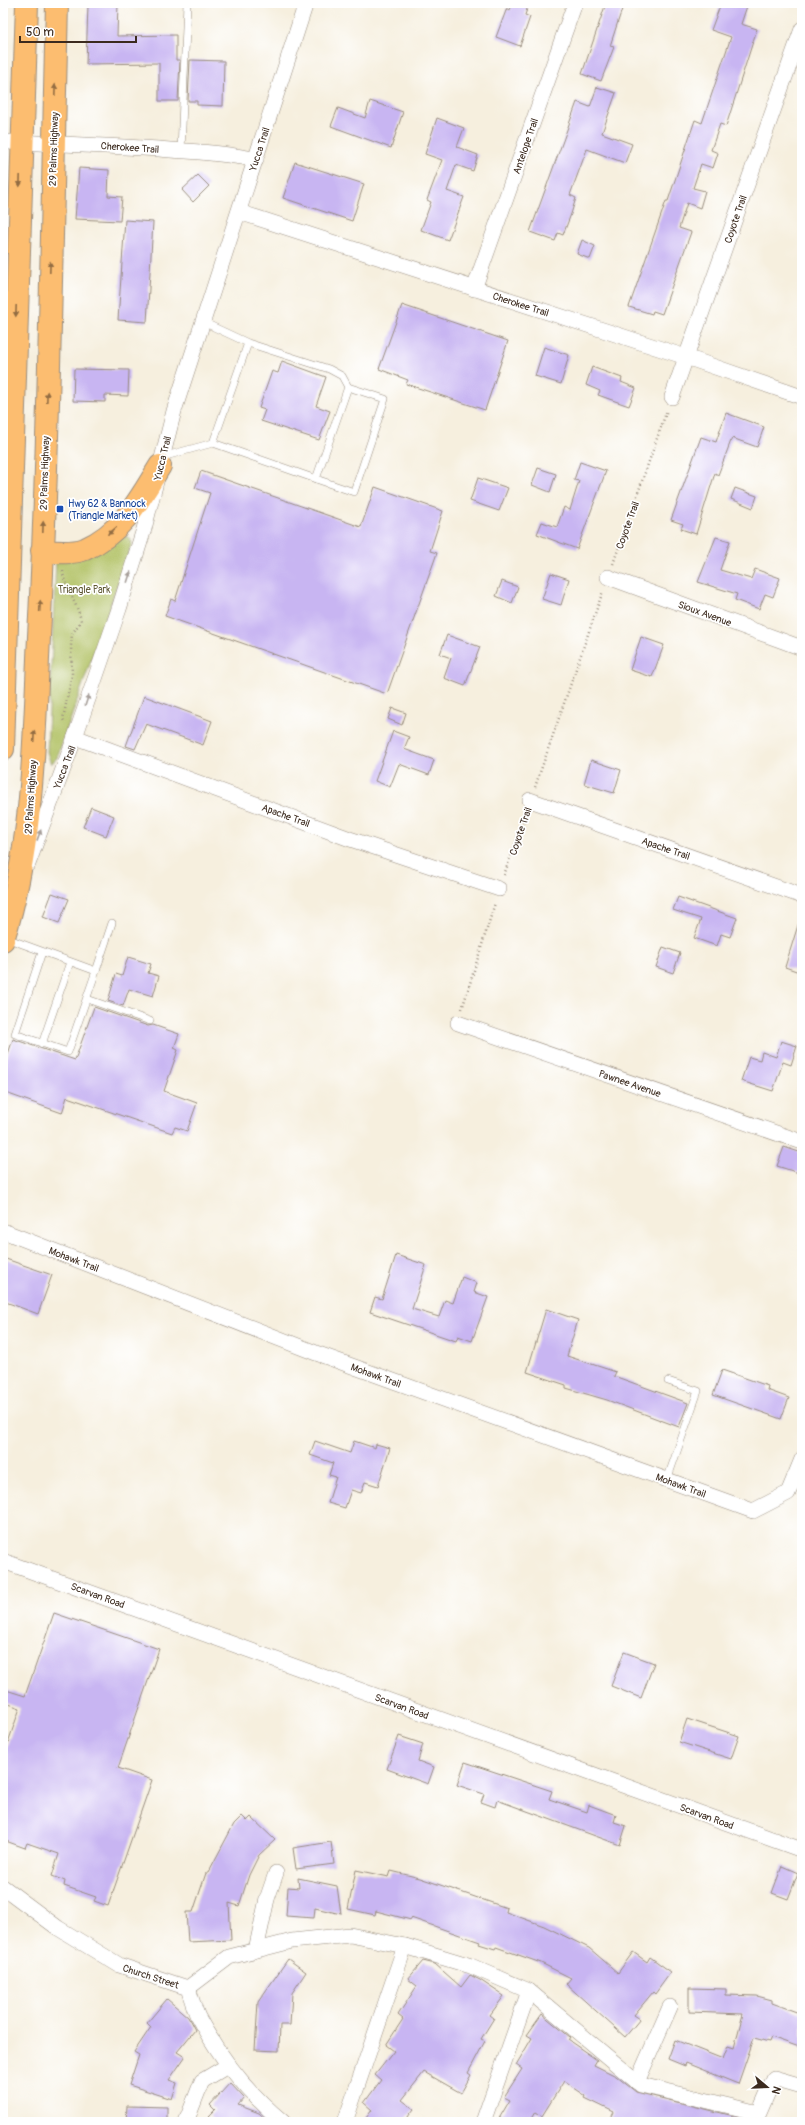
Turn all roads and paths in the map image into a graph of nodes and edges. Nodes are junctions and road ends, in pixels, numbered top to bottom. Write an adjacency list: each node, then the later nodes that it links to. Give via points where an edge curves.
1 (27, 3): 7 (main road)
2 (57, 3): 8 (main road, 29 Palms Highway, one-way to 2)
3 (187, 3): 9 (lane)
4 (306, 3): 10 (street, Yucca Trail)
5 (575, 3): 12 (street, Antelope Trail)
6 (802, 29): 15 (street, Coyote Trail)
7 (12, 142): 8 (street, Cherokee Trail); 21 (main road, one-way to 21)
8 (53, 143): 9 (street, Cherokee Trail); 23 (main road, 29 Palms Highway, one-way to 8)
9 (181, 151): 10 (street, Cherokee Trail, via 235,155)
10 (256, 160): 11 (street, Yucca Trail)
11 (239, 212): 12 (street, Cherokee Trail); 13 (street, Yucca Trail)
12 (474, 289): 15 (street, Cherokee Trail)
13 (202, 322): 14 (lane); 20 (street, Yucca Trail)
14 (248, 343): 16 (lane, via 329,369 342,376); 19 (lane)
15 (686, 357): 17 (street, Coyote Trail); 18 (street, Cherokee Trail)
16 (348, 387): 22 (lane); 22 (lane, via 385,399 354,492)
17 (672, 397): 24 (path, Coyote Trail)
18 (802, 397)
19 (213, 443): 20 (lane); 22 (lane)
20 (161, 462): 23 (main road, one-way to 23, via 128,518 84,549); 26 (street, Yucca Trail, one-way to 20, via 144,529)
21 (7, 468): 27 (main road)
22 (316, 479)
23 (53, 552): 26 (path, via 63,580 80,612 81,621 72,634 72,675 63,719); 31 (main road, 29 Palms Highway, one-way to 23, via 23,861 31,795)
24 (608, 577): 25 (street, Sioux Avenue); 28 (path, Coyote Trail)
25 (802, 648)
26 (76, 733): 29 (street, Apache Trail, via 350,839); 31 (street, Yucca Trail, one-way to 26)
27 (3, 749)
28 (530, 800): 29 (path, Coyote Trail); 30 (street, Apache Trail)
29 (499, 889): 39 (path, Coyote Trail)
30 (802, 896)
31 (12, 911): 33 (main road, 29 Palms Highway)
32 (112, 923): 36 (lane)
33 (3, 939): 34 (lane)
34 (42, 952): 35 (lane); 40 (lane, via 15,1034)
35 (70, 962): 36 (lane); 40 (lane)
36 (96, 971): 37 (lane)
37 (87, 999): 38 (lane); 40 (lane, via 68,1052)
38 (150, 1021)
39 (458, 1023): 41 (street, Pawnee Avenue)
40 (42, 1044)
41 (802, 1142)
42 (3, 1231): 45 (street, Mohawk Trail, via 316,1353)
43 (668, 1380): 45 (lane, via 698,1391)
44 (802, 1459): 45 (street, Mohawk Trail, via 788,1494 752,1511)
45 (667, 1480)
46 (3, 1561): 47 (street, Scarvan Road)
47 (802, 1850)
48 (276, 1873): 51 (street, via 266,1899)
49 (3, 1887): 52 (street, Church Street, via 58,1928 119,1965)
50 (405, 1946): 51 (street, via 350,1935 292,1941); 53 (street, via 470,1966); 61 (street)
51 (256, 1950): 52 (street, via 229,1957)
52 (188, 1988): 55 (street, Church Street, via 198,2016)
53 (529, 1991): 56 (street); 62 (street)
54 (670, 2007): 56 (street)
55 (229, 2065): 59 (street, via 202,2081); 60 (street, Church Street)
56 (637, 2082): 58 (street)
57 (802, 2086): 58 (street, via 774,2078)
58 (758, 2118)
59 (186, 2122)
60 (283, 2122)
61 (345, 2122)
62 (483, 2122)

